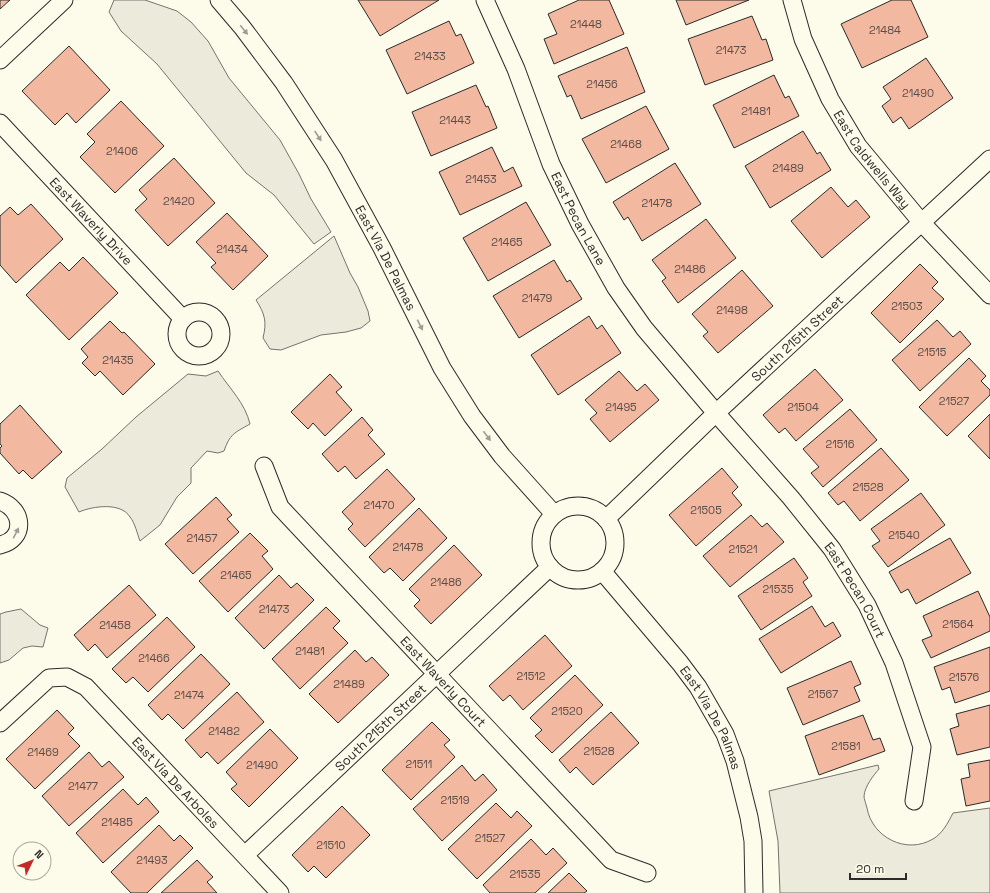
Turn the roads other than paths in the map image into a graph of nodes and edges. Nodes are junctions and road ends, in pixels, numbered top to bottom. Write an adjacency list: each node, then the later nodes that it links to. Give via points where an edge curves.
1 (64, 0): 5 (street)
2 (219, 0): 14 (street, East Via De Palmas, one-way to 14, via 284,83 334,160 382,248 442,368 472,416 502,456)
3 (485, 0): 11 (street, East Pecan Lane, via 516,70 551,164 580,224 616,288 644,328)
4 (792, 0): 8 (street, East Caldwells Way, via 803,39 830,98 858,146)
5 (0, 60)
6 (0, 123): 10 (street, East Waverly Drive)
7 (990, 159): 8 (street, South 215th Street)
8 (922, 223): 9 (street, East Caldwells Way); 11 (street, South 215th Street)
9 (990, 295)
10 (183, 319)
11 (716, 413): 15 (street, South 215th Street); 21 (street, East Pecan Court, via 832,549 867,605 894,663 922,747)
12 (264, 466): 19 (street, East Waverly Court, via 280,507)
13 (0, 501): 16 (street, one-way to 13, via 13,539 19,526 12,507)
14 (554, 514): 15 (street, via 575,506 586,507 597,511); 17 (street, via 546,523 541,546)
15 (606, 519): 18 (street, via 615,540 610,562)
16 (0, 545)
17 (550, 567): 18 (street, via 569,579 581,580); 19 (street, South 215th Street)
18 (602, 571): 25 (street, East Via De Palmas, via 694,681 725,734 735,761 750,823)
19 (436, 674): 22 (street, South 215th Street); 23 (street, East Waverly Court, via 612,860)
20 (0, 723): 22 (street, East Via De Arboles, via 49,678 67,677 86,687)
21 (914, 801)
22 (245, 856): 24 (street, East Via De Arboles)
23 (647, 873)
24 (280, 893)
25 (754, 893)

